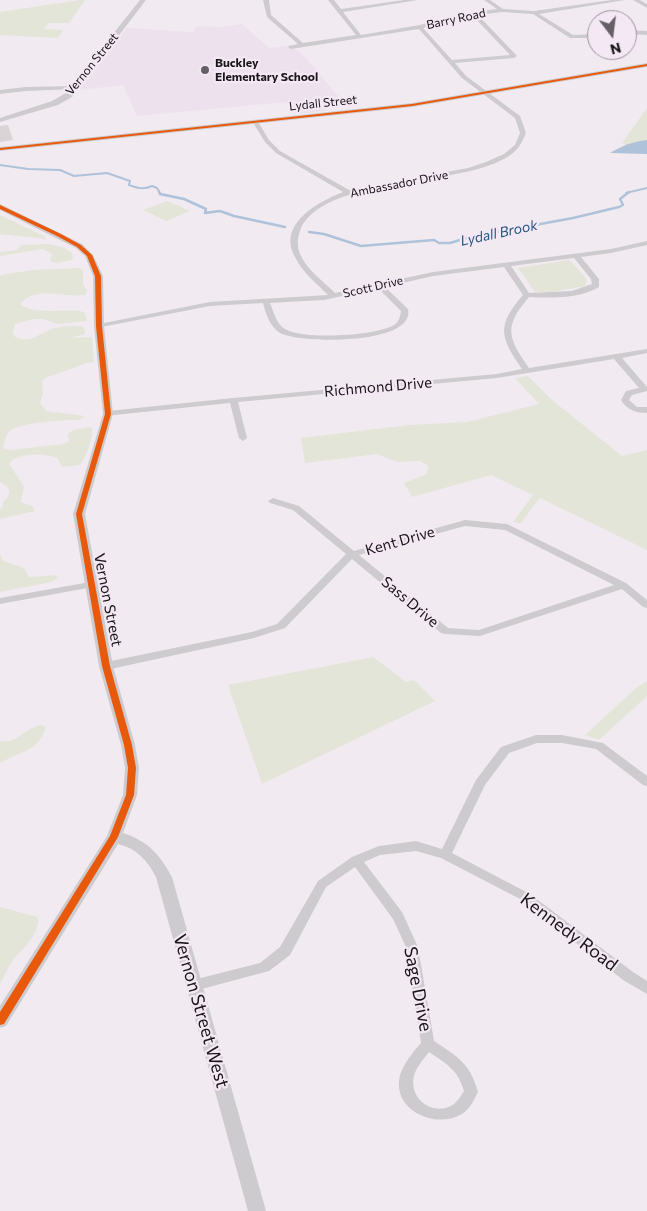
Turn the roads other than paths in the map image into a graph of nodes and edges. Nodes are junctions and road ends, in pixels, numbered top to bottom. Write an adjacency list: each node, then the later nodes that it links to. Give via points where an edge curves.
1 (143, 0): 20 (street, Vernon Street)
2 (266, 0): 16 (street, via 269,16)
3 (331, 0): 10 (street)
4 (415, 0): 10 (street)
5 (487, 0): 9 (street)
6 (622, 0): 11 (street, Barry Road)
7 (636, 0): 8 (street)
8 (647, 6)
9 (502, 10): 11 (street, Barry Road); 12 (street, Barry Road)
10 (339, 11): 15 (street)
11 (534, 13): 14 (street, via 572,37)
12 (475, 14): 13 (street, Barry Road); 18 (street, via 514,56)
13 (420, 27): 15 (street, Barry Road); 18 (street, Ambassador Drive)
14 (587, 36)
15 (360, 37): 16 (street, Barry Road)
16 (302, 45): 17 (street, Barry Road)
17 (292, 47)
18 (450, 62): 22 (street, Ambassador Drive)
19 (647, 65): 22 (street, Lydall Street)
20 (74, 88): 21 (street); 23 (street, Vernon Street, via 55,103)
21 (0, 92)
22 (486, 93): 24 (street, Lydall Street, via 393,107); 26 (street, Ambassador Drive, via 509,109 522,124 523,136 511,152 476,168)
23 (0, 120)
24 (255, 121): 25 (street, Lydall Street); 26 (street, via 278,152)
25 (0, 148)
26 (349, 193): 33 (street, Ambassador Drive, via 310,213 295,234 296,254)
27 (0, 208): 35 (street, Vernon Street, via 70,240 89,255 98,276)
28 (647, 242): 29 (street, Scott Drive)
29 (576, 256): 30 (street, Scott Drive); 32 (street, via 595,279 596,285 590,290 550,296)
30 (506, 264): 31 (street, Scott Drive, via 433,274); 32 (street)
31 (380, 286): 33 (street, Scott Drive); 34 (street, via 404,311 404,320 382,332 315,339 298,337 275,325)
32 (527, 295): 38 (street, via 507,322 507,336)
33 (333, 296): 34 (street, Scott Drive)
34 (266, 301): 35 (street, Scott Drive, via 210,304)
35 (99, 326): 42 (street, Vernon Street)
36 (647, 351): 37 (street, Richmond Drive)
37 (616, 356): 38 (street, Richmond Drive); 39 (street)
38 (528, 372): 40 (street, Richmond Drive)
39 (646, 389): 41 (street, via 629,393 625,400 635,409)
40 (233, 400): 42 (street, Richmond Drive); 43 (street)
41 (647, 410)
42 (108, 414): 46 (street, Vernon Street, via 79,514)
43 (242, 438)
44 (273, 502): 45 (street, Sass Drive, via 296,508)
45 (352, 554): 47 (street, Kent Drive, via 465,523 507,527); 47 (street, Sass Drive, via 445,631 480,633); 50 (street, Kent Drive, via 281,626 254,635)
46 (90, 585): 48 (street); 50 (street, Vernon Street)
47 (623, 585): 49 (street, Kent Drive)
48 (0, 601)
49 (647, 605)
50 (106, 666): 52 (street, Vernon Street, via 132,768 130,795)
51 (647, 782): 53 (street, via 599,746 562,739 536,739 505,750 480,783)
52 (114, 837): 55 (street, Vernon Street West, via 132,840 157,863 164,877); 57 (street, Vernon Street)
53 (446, 855): 54 (street, Kennedy Road, via 416,846 379,852); 56 (street, Kennedy Road, via 526,897)
54 (356, 860): 55 (street, Kennedy Road, via 322,884 285,951 264,967); 58 (street, Sage Drive, via 398,916 412,947)
55 (194, 986): 59 (street, Vernon Street West)
56 (647, 988)
57 (0, 1021)
58 (428, 1044): 58 (street, Sage Drive, via 457,1063 468,1077 471,1092 456,1110 437,1114 421,1111 408,1096 406,1079 411,1065)
59 (257, 1211)

